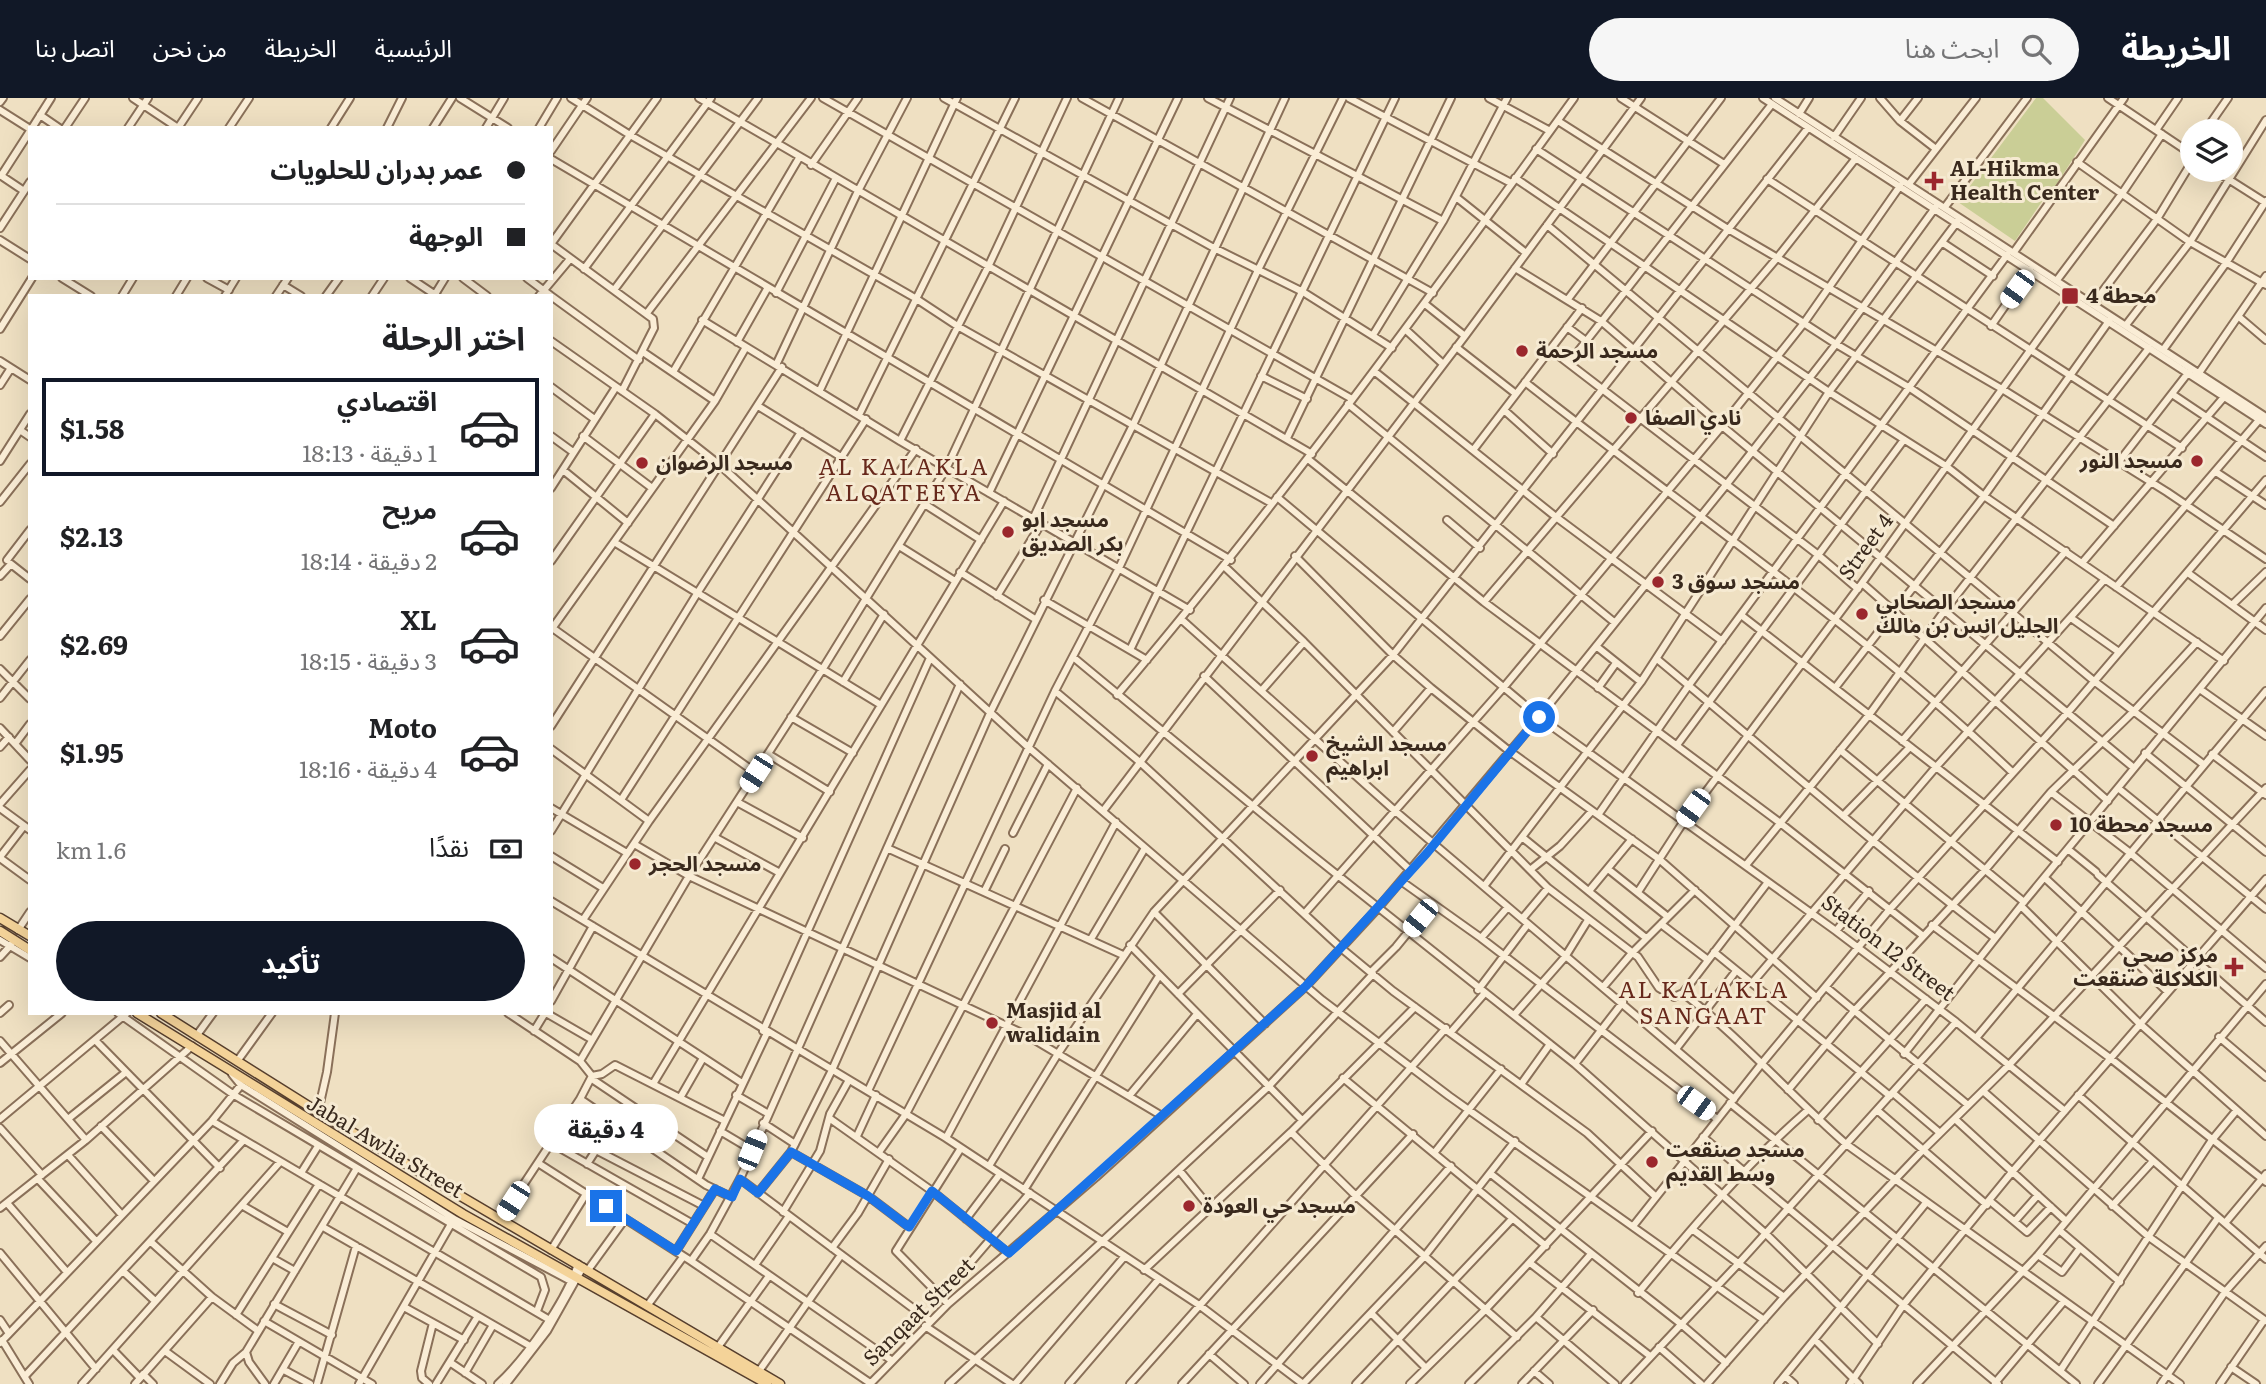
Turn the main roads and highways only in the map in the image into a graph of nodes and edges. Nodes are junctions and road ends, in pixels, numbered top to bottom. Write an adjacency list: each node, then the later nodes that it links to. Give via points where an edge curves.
1 (0, 918): 3 (main road)
2 (0, 931): 4 (main road, via 12,943)
3 (28, 935)
4 (28, 949)
5 (140, 1015): 7 (main road, Jabal Awlia Street, via 463,1214)
6 (165, 1015): 7 (main road, Jabal Awlia Street, via 317,1112)
7 (757, 1374): 8 (main road, Jabal Awlia Street); 9 (main road, Jabal Awlia Street)
8 (767, 1384)
9 (780, 1384)

